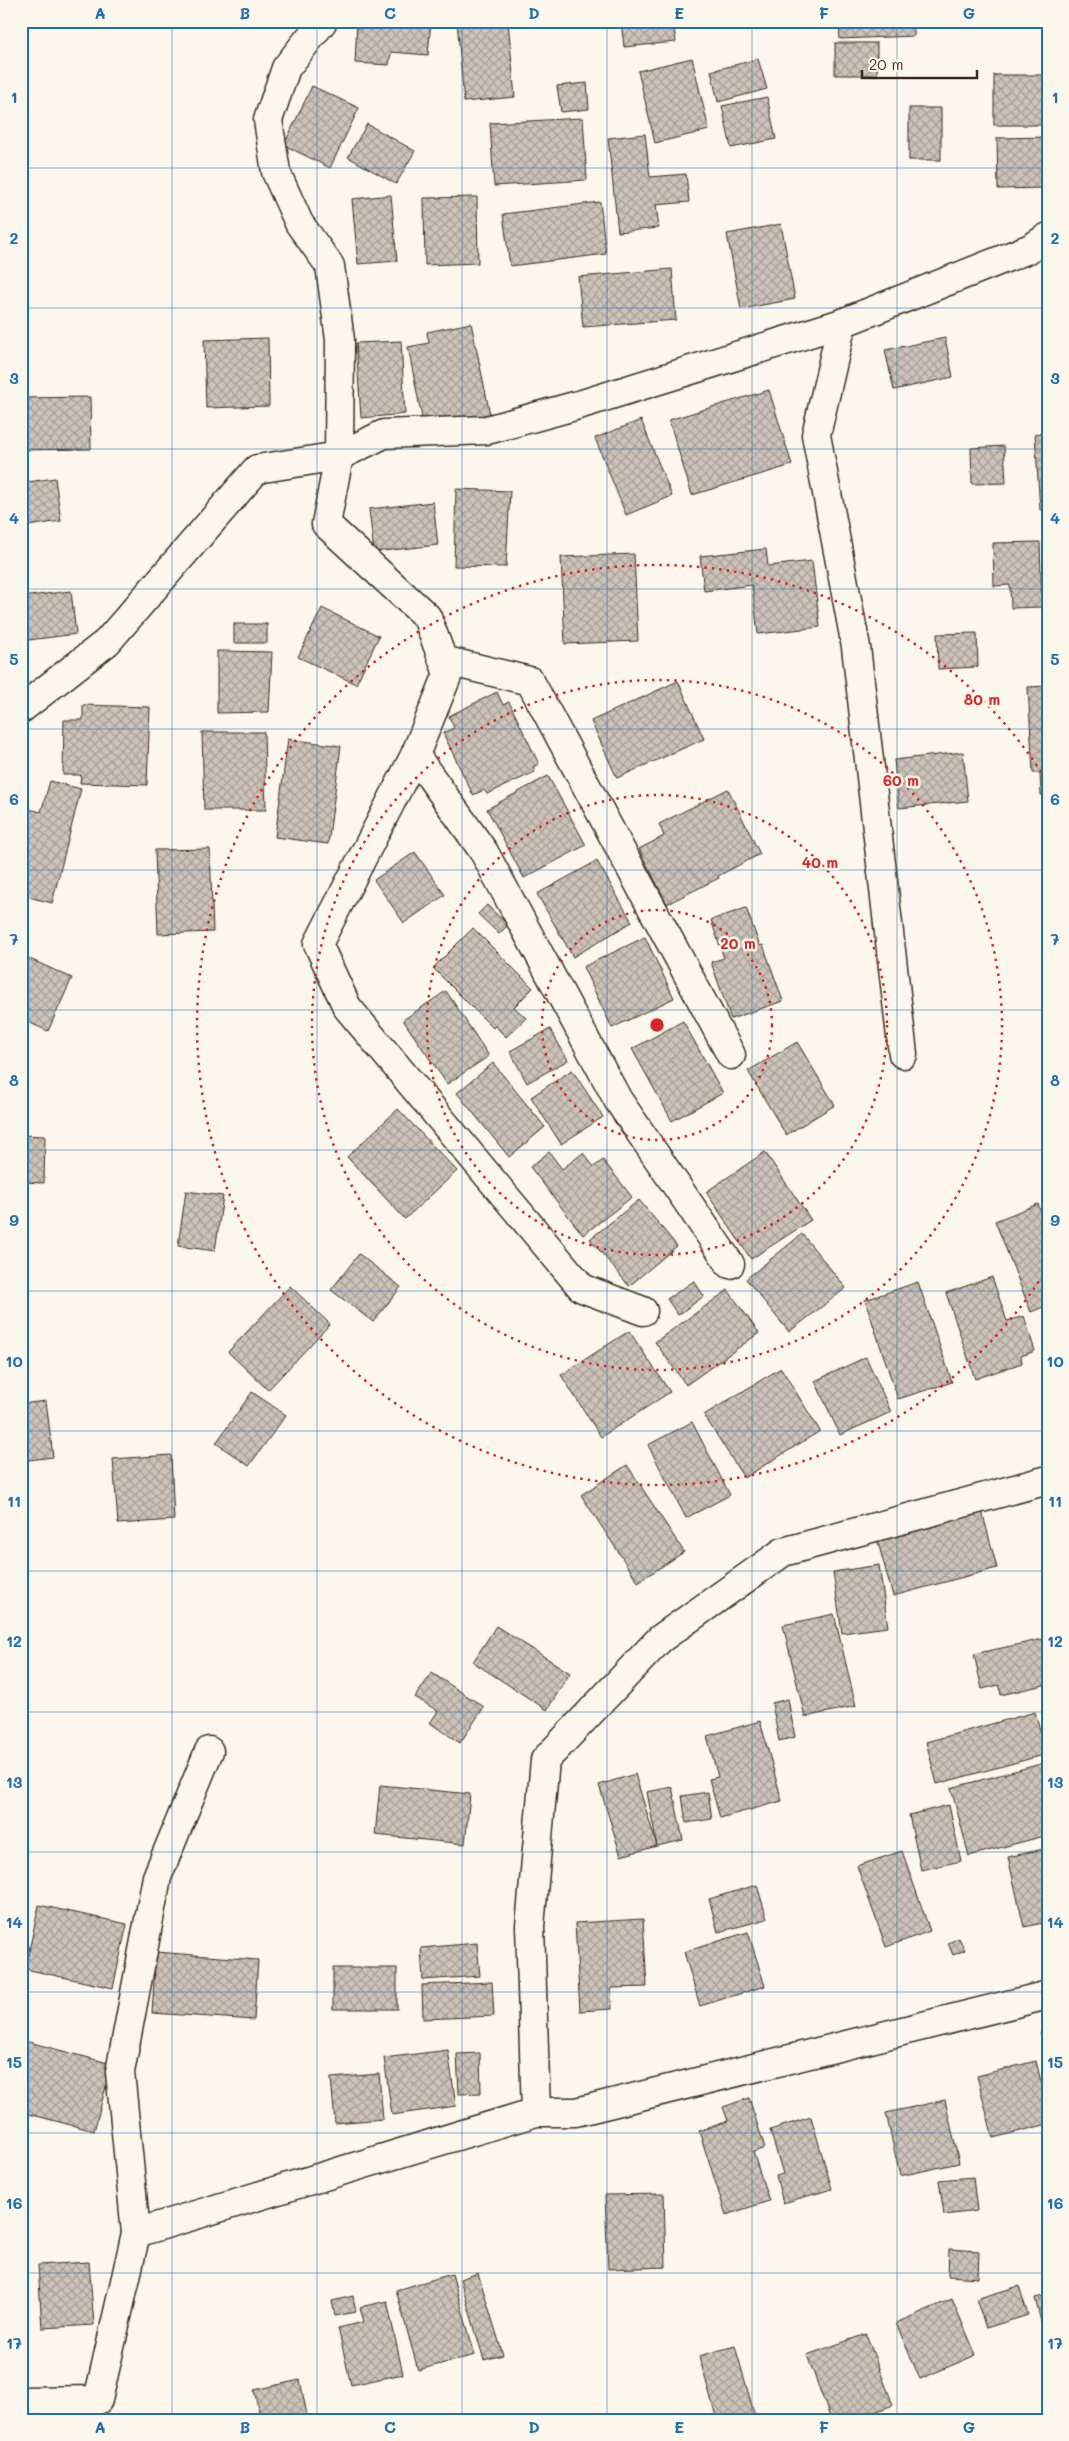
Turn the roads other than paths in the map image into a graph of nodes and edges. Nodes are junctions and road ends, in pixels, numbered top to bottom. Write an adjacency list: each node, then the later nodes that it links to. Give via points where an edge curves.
1 (323, 21): 4 (street, via 286,68 268,120 276,172 299,223 330,266 340,340)
2 (1048, 237): 3 (street, via 1031,248)
3 (842, 323): 4 (street, via 582,404 487,430 384,434); 8 (street, via 816,435 856,647)
4 (339, 456): 5 (street, via 326,524 427,617); 6 (street, via 257,469 107,642)
5 (443, 660): 7 (street, via 448,674); 9 (street, via 530,681)
6 (21, 709)
7 (416, 755): 10 (street, via 484,852 618,1100); 11 (street, via 318,944 347,1007 582,1288)
8 (904, 1054)
9 (731, 1055)
10 (730, 1264)
11 (643, 1311)
12 (1048, 1480): 15 (street, via 783,1552 660,1639 545,1760 530,1926)
13 (209, 1751): 16 (street, via 157,1877 120,2072)
14 (1048, 1995): 15 (street, via 576,2112)
15 (536, 2112): 16 (street)
16 (136, 2232): 17 (street, via 98,2400)
17 (21, 2401)

